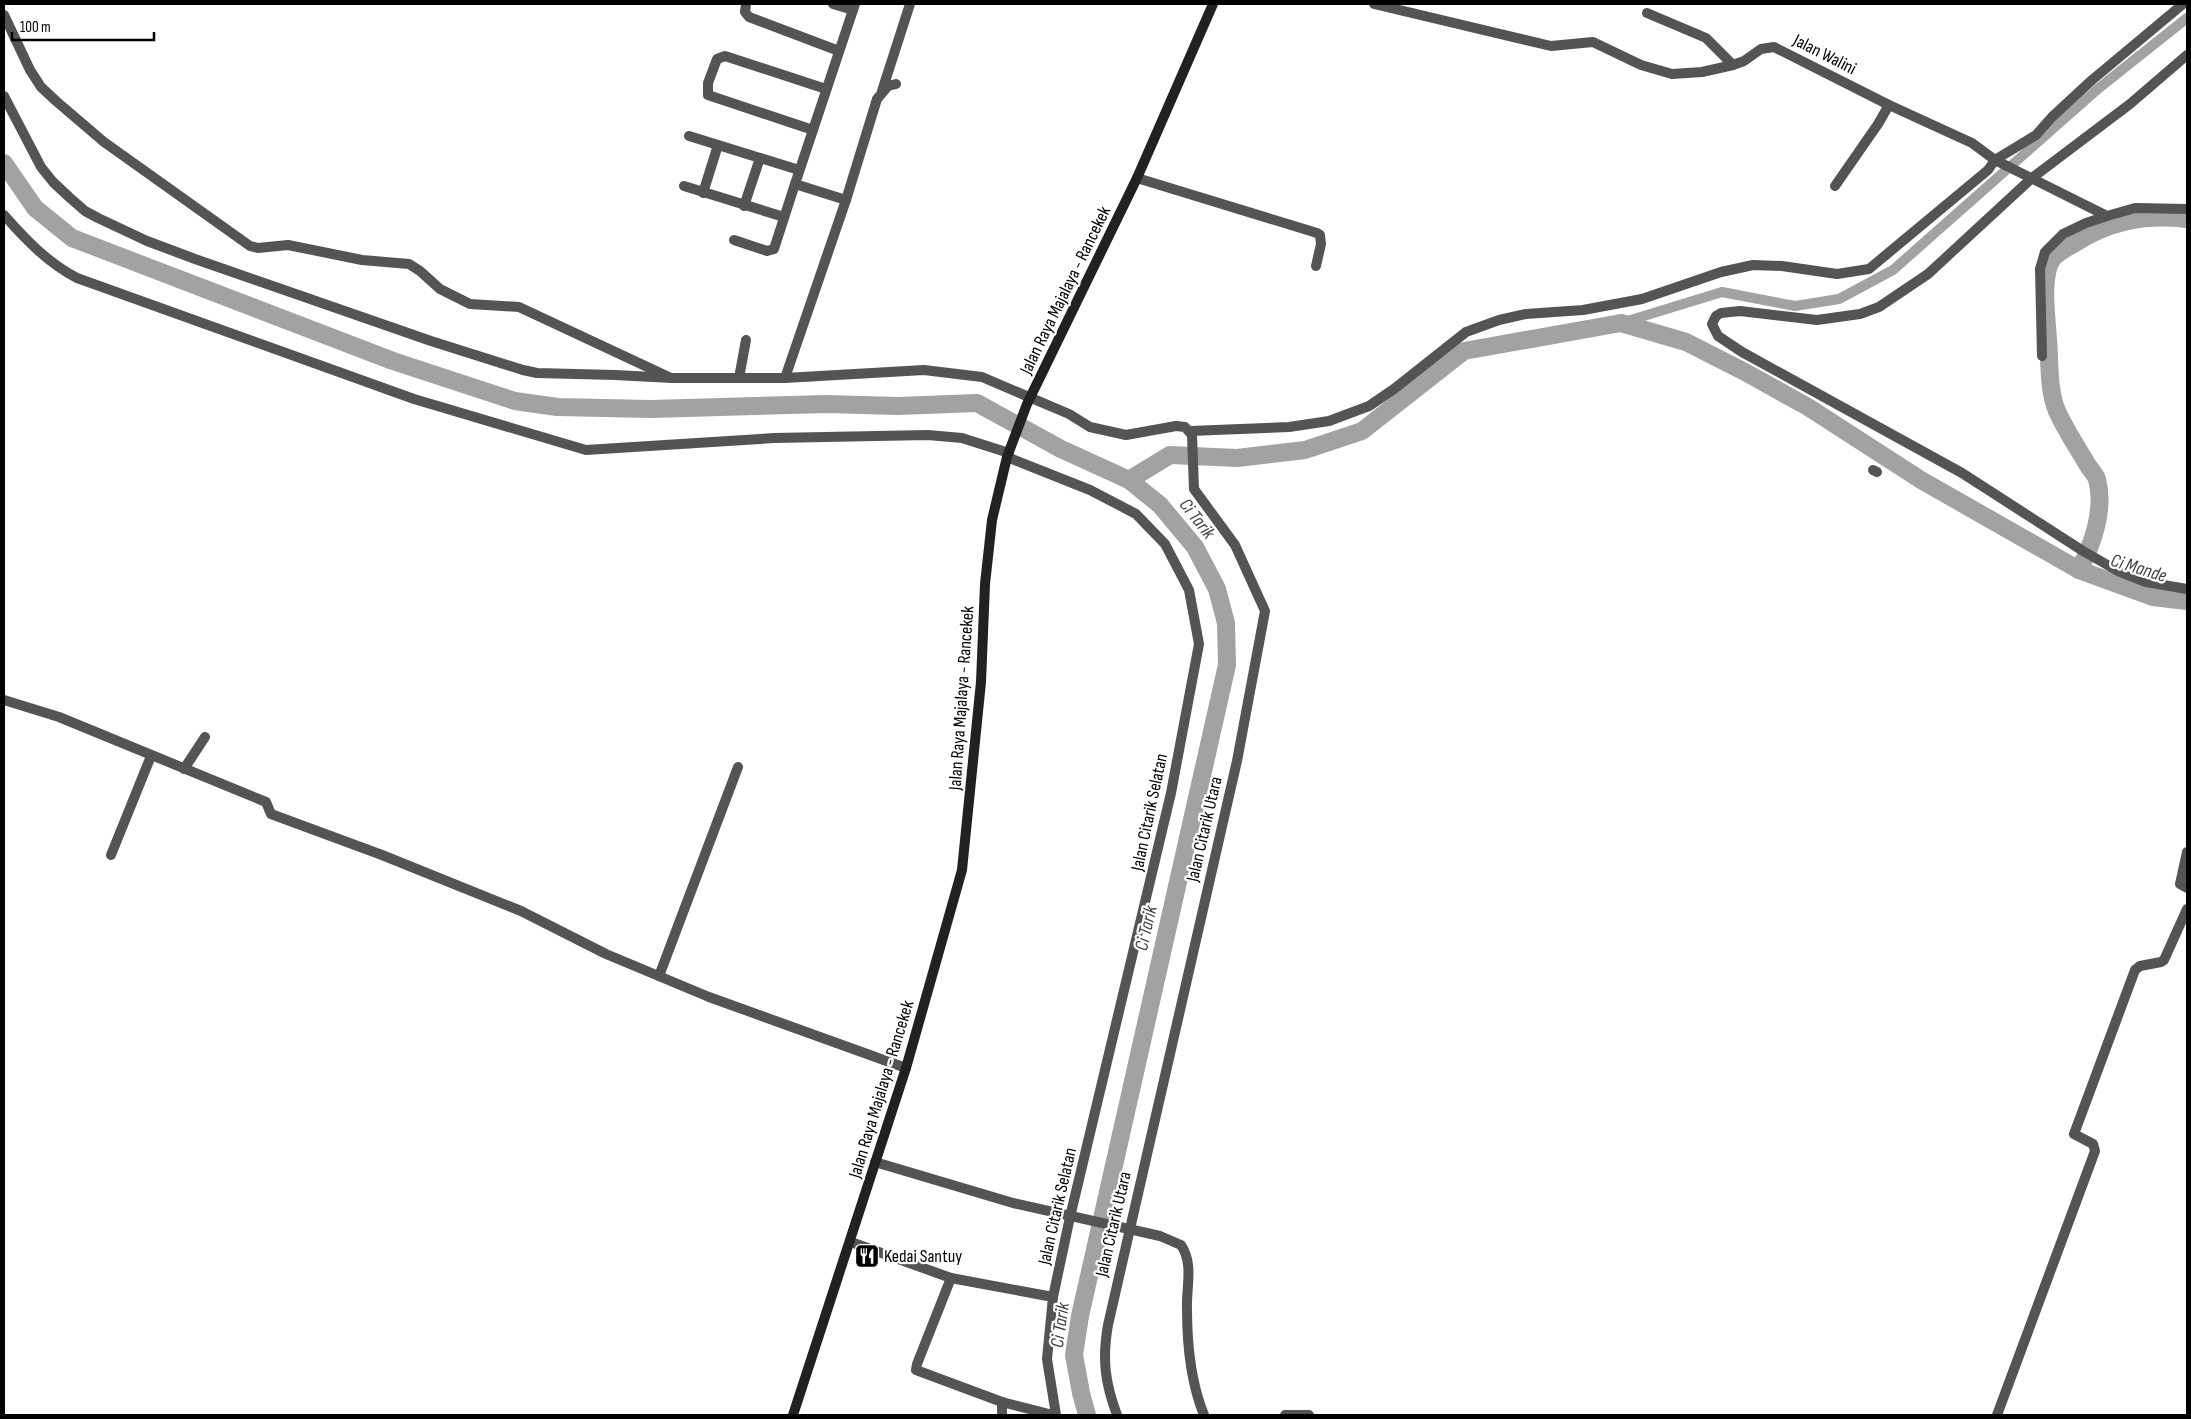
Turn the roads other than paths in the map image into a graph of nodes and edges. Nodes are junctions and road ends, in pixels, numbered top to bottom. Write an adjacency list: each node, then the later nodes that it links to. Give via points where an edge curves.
1 (746, 4): 10 (street, via 745,12 749,17)
2 (833, 4): 7 (street)
3 (910, 4): 15 (street)
4 (1213, 4): 25 (main road, Jalan Raya Majalaya - Rancekek)
5 (1374, 4): 12 (street, Jalan Walini, via 1551,46 1593,42 1641,65 1672,74)
6 (2183, 4): 22 (street, via 2092,80 2036,136)
7 (854, 7): 10 (street)
8 (1647, 13): 12 (street, via 1706,38)
9 (4, 15): 40 (street, via 41,87 104,142 250,246 288,245 362,260 409,264 440,289 461,300 479,306 505,304 519,307)
10 (839, 51): 14 (street)
11 (2187, 55): 24 (street, via 2130,104)
12 (1734, 65): 17 (street, Jalan Walini, via 1762,49 1774,47)
13 (896, 84): 15 (street)
14 (826, 89): 18 (street); 18 (street, via 726,56 717,59 708,83 708,95)
15 (882, 91): 30 (street)
16 (4, 96): 40 (street, via 41,167 53,182 85,211 147,241 337,309 523,370)
17 (1889, 105): 22 (street, Jalan Walini, via 1972,143); 28 (street)
18 (813, 130): 23 (street)
19 (689, 136): 20 (street)
20 (718, 145): 21 (street); 29 (street)
21 (760, 158): 23 (street); 31 (street)
22 (1997, 161): 24 (street, Jalan Walini); 44 (street, via 1869,269 1837,274 1753,265 1721,272 1642,299 1499,320 1466,332 1369,406 1329,421 1289,428)
23 (799, 170): 26 (street)
24 (2029, 176): 34 (street, Jalan Walini); 46 (street, via 1928,274 1879,307 1860,314 1817,320 1740,311 1721,313 1713,320 1712,328 1742,352 1962,473 2118,571 2146,582)
25 (1137, 178): 37 (street, via 1317,232 1321,244); 43 (main road, Jalan Raya Majalaya - Rancekek)
26 (795, 184): 30 (street); 35 (street)
27 (684, 186): 29 (street)
28 (1835, 186)
29 (703, 193): 31 (street)
30 (846, 200): 42 (street)
31 (744, 206): 35 (street)
32 (2187, 209): 34 (street, via 2135,208)
33 (4, 215): 45 (street, Jalan Citarik Selatan, via 41,253 77,278 414,399 586,450 774,438 928,434 962,438)
34 (2106, 216): 39 (street, via 2063,234 2045,252 2040,268)
35 (784, 217): 36 (street, via 772,250)
36 (734, 240)
37 (1316, 266)
38 (746, 340): 41 (street)
39 (2042, 356)
40 (672, 378): 41 (street)
41 (739, 378): 42 (street)
42 (785, 378): 43 (street, via 924,370 982,377)
43 (1029, 400): 44 (street, via 1069,414 1090,427 1126,435 1176,426 1185,427); 45 (main road, Jalan Raya Majalaya - Rancekek)
44 (1191, 433): 60 (street, Jalan Citarik Utara, via 1194,489 1235,545 1265,611 1237,761)
45 (1008, 455): 57 (main road, Jalan Raya Majalaya - Rancekek, via 992,520 981,682 962,870); 59 (street, Jalan Citarik Selatan, via 1090,490 1136,514 1165,544 1189,590 1199,644 1172,793)
46 (2187, 588)
47 (4, 700): 49 (street, via 59,717)
48 (205, 737): 51 (street)
49 (151, 756): 51 (street); 53 (street)
50 (738, 767): 56 (street)
51 (184, 769): 56 (street, via 266,802 271,814 521,911 606,954)
52 (2187, 852): 54 (street, via 2180,884)
53 (110, 855)
54 (2187, 888)
55 (2187, 909): 72 (street, via 2160,962 2135,970 2076,1128 2076,1136 2093,1144 2095,1151)
56 (659, 976): 57 (street)
57 (906, 1068): 58 (main road, Jalan Raya Majalaya - Rancekek)
58 (875, 1162): 59 (street); 61 (main road, Jalan Raya Majalaya - Rancekek)
59 (1073, 1218): 60 (street); 63 (street, Jalan Citarik Selatan)
60 (1127, 1229): 68 (street, Jalan Citarik Utara, via 1104,1349 1106,1376); 69 (street, via 1174,1241 1185,1251 1188,1259 1191,1363)
61 (851, 1242): 62 (street); 65 (main road, Jalan Raya Majalaya - Rancekek)
62 (951, 1278): 63 (street); 64 (street, via 916,1370)
63 (1053, 1297): 67 (street, Jalan Citarik Selatan, via 1047,1359)
64 (1002, 1402): 66 (street); 67 (street)
65 (793, 1415)
66 (1002, 1415)
67 (1054, 1415)
68 (1117, 1415)
69 (1204, 1415)
70 (1285, 1415): 71 (street)
71 (1309, 1415)
72 (1997, 1415)

